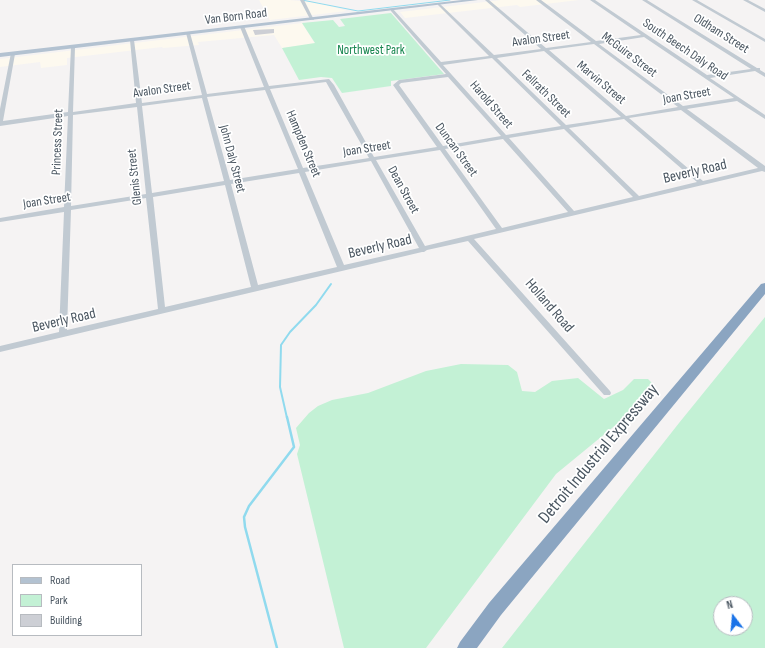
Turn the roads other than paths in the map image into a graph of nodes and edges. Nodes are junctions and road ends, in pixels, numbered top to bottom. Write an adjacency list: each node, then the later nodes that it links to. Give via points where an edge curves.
1 (475, 0): 9 (main road, Van Born Road)
2 (487, 0): 20 (street, Marvin Street)
3 (538, 0): 18 (street, McGuire Street)
4 (592, 0): 15 (street, South Beech Daly Road)
5 (644, 0): 26 (street, Oldham Street)
6 (694, 0): 17 (street)
7 (744, 0): 11 (street)
8 (303, 1): 12 (street)
9 (439, 4): 10 (main road, Van Born Road); 23 (street, Fellrath Street)
10 (392, 10): 12 (main road, Van Born Road); 24 (street, Harold Street)
11 (765, 11)
12 (312, 19): 13 (main road, Van Born Road)
13 (242, 27): 14 (main road, Van Born Road); 31 (street, Hampden Street)
14 (188, 33): 16 (main road, Van Born Road); 32 (street, John Daly Street)
15 (645, 36): 18 (street, Avalon Street); 29 (street, South Beech Daly Road)
16 (132, 40): 19 (main road, Van Born Road); 34 (street, Glenis Street)
17 (765, 41)
18 (594, 43): 20 (street, Avalon Street); 35 (street, McGuire Street)
19 (73, 47): 21 (main road, Van Born Road); 36 (street, Princess Street)
20 (544, 50): 23 (street, Avalon Street); 38 (street, Marvin Street)
21 (14, 54): 22 (main road, Van Born Road); 39 (street)
22 (0, 55)
23 (492, 57): 24 (street, Avalon Street); 40 (street, Fellrath Street)
24 (440, 64): 27 (street, Harold Street)
25 (765, 68): 26 (street, Joan Street)
26 (757, 70): 28 (street, Oldham Street); 29 (street, Joan Street)
27 (450, 75): 41 (street, Harold Street); 42 (street, Duncan Street, via 399,82 396,85)
28 (765, 75)
29 (706, 78): 33 (street, South Beech Daly Road)
30 (326, 80): 31 (street, Avalon Street); 43 (street, Dean Street)
31 (267, 87): 32 (street, Avalon Street); 45 (street, Hampden Street)
32 (204, 96): 34 (street, Avalon Street); 46 (street, John Daly Street)
33 (738, 99): 35 (street, Joan Street); 37 (street, South Beech Daly Road)
34 (139, 104): 36 (street, Avalon Street); 48 (street, Glenis Street)
35 (682, 108): 38 (street, Joan Street); 44 (street, McGuire Street)
36 (71, 114): 39 (street, Avalon Street); 50 (street, Princess Street)
37 (765, 117)
38 (625, 118): 40 (street, Joan Street); 47 (street, Marvin Street)
39 (0, 123)
40 (565, 128): 41 (street, Joan Street); 49 (street, Fellrath Street)
41 (506, 138): 42 (street, Joan Street); 51 (street, Harold Street)
42 (441, 148): 43 (street, Joan Street); 53 (street, Duncan Street)
43 (373, 159): 45 (street, Joan Street); 55 (street, Dean Street)
44 (764, 169): 47 (street, Beverly Road)
45 (302, 170): 46 (street, Joan Street); 56 (street, Hampden Street)
46 (227, 183): 48 (street, Joan Street); 58 (street, John Daly Street)
47 (702, 183): 49 (street, Beverly Road)
48 (149, 196): 50 (street, Joan Street); 59 (street, Glenis Street)
49 (638, 199): 51 (street, Beverly Road)
50 (67, 209): 52 (street, Joan Street); 60 (street, Princess Street)
51 (573, 214): 53 (street, Beverly Road)
52 (0, 220)
53 (501, 231): 54 (street, Beverly Road)
54 (470, 238): 55 (street, Beverly Road); 62 (street, Holland Road)
55 (424, 250): 56 (street, Beverly Road)
56 (342, 269): 58 (street, Beverly Road)
57 (765, 287): 63 (highway, Detroit Industrial Expressway, via 505,596)
58 (255, 290): 59 (street, Beverly Road)
59 (162, 311): 60 (street, Beverly Road)
60 (63, 335): 61 (street, Beverly Road)
61 (0, 349)
62 (607, 393)
63 (466, 648)

